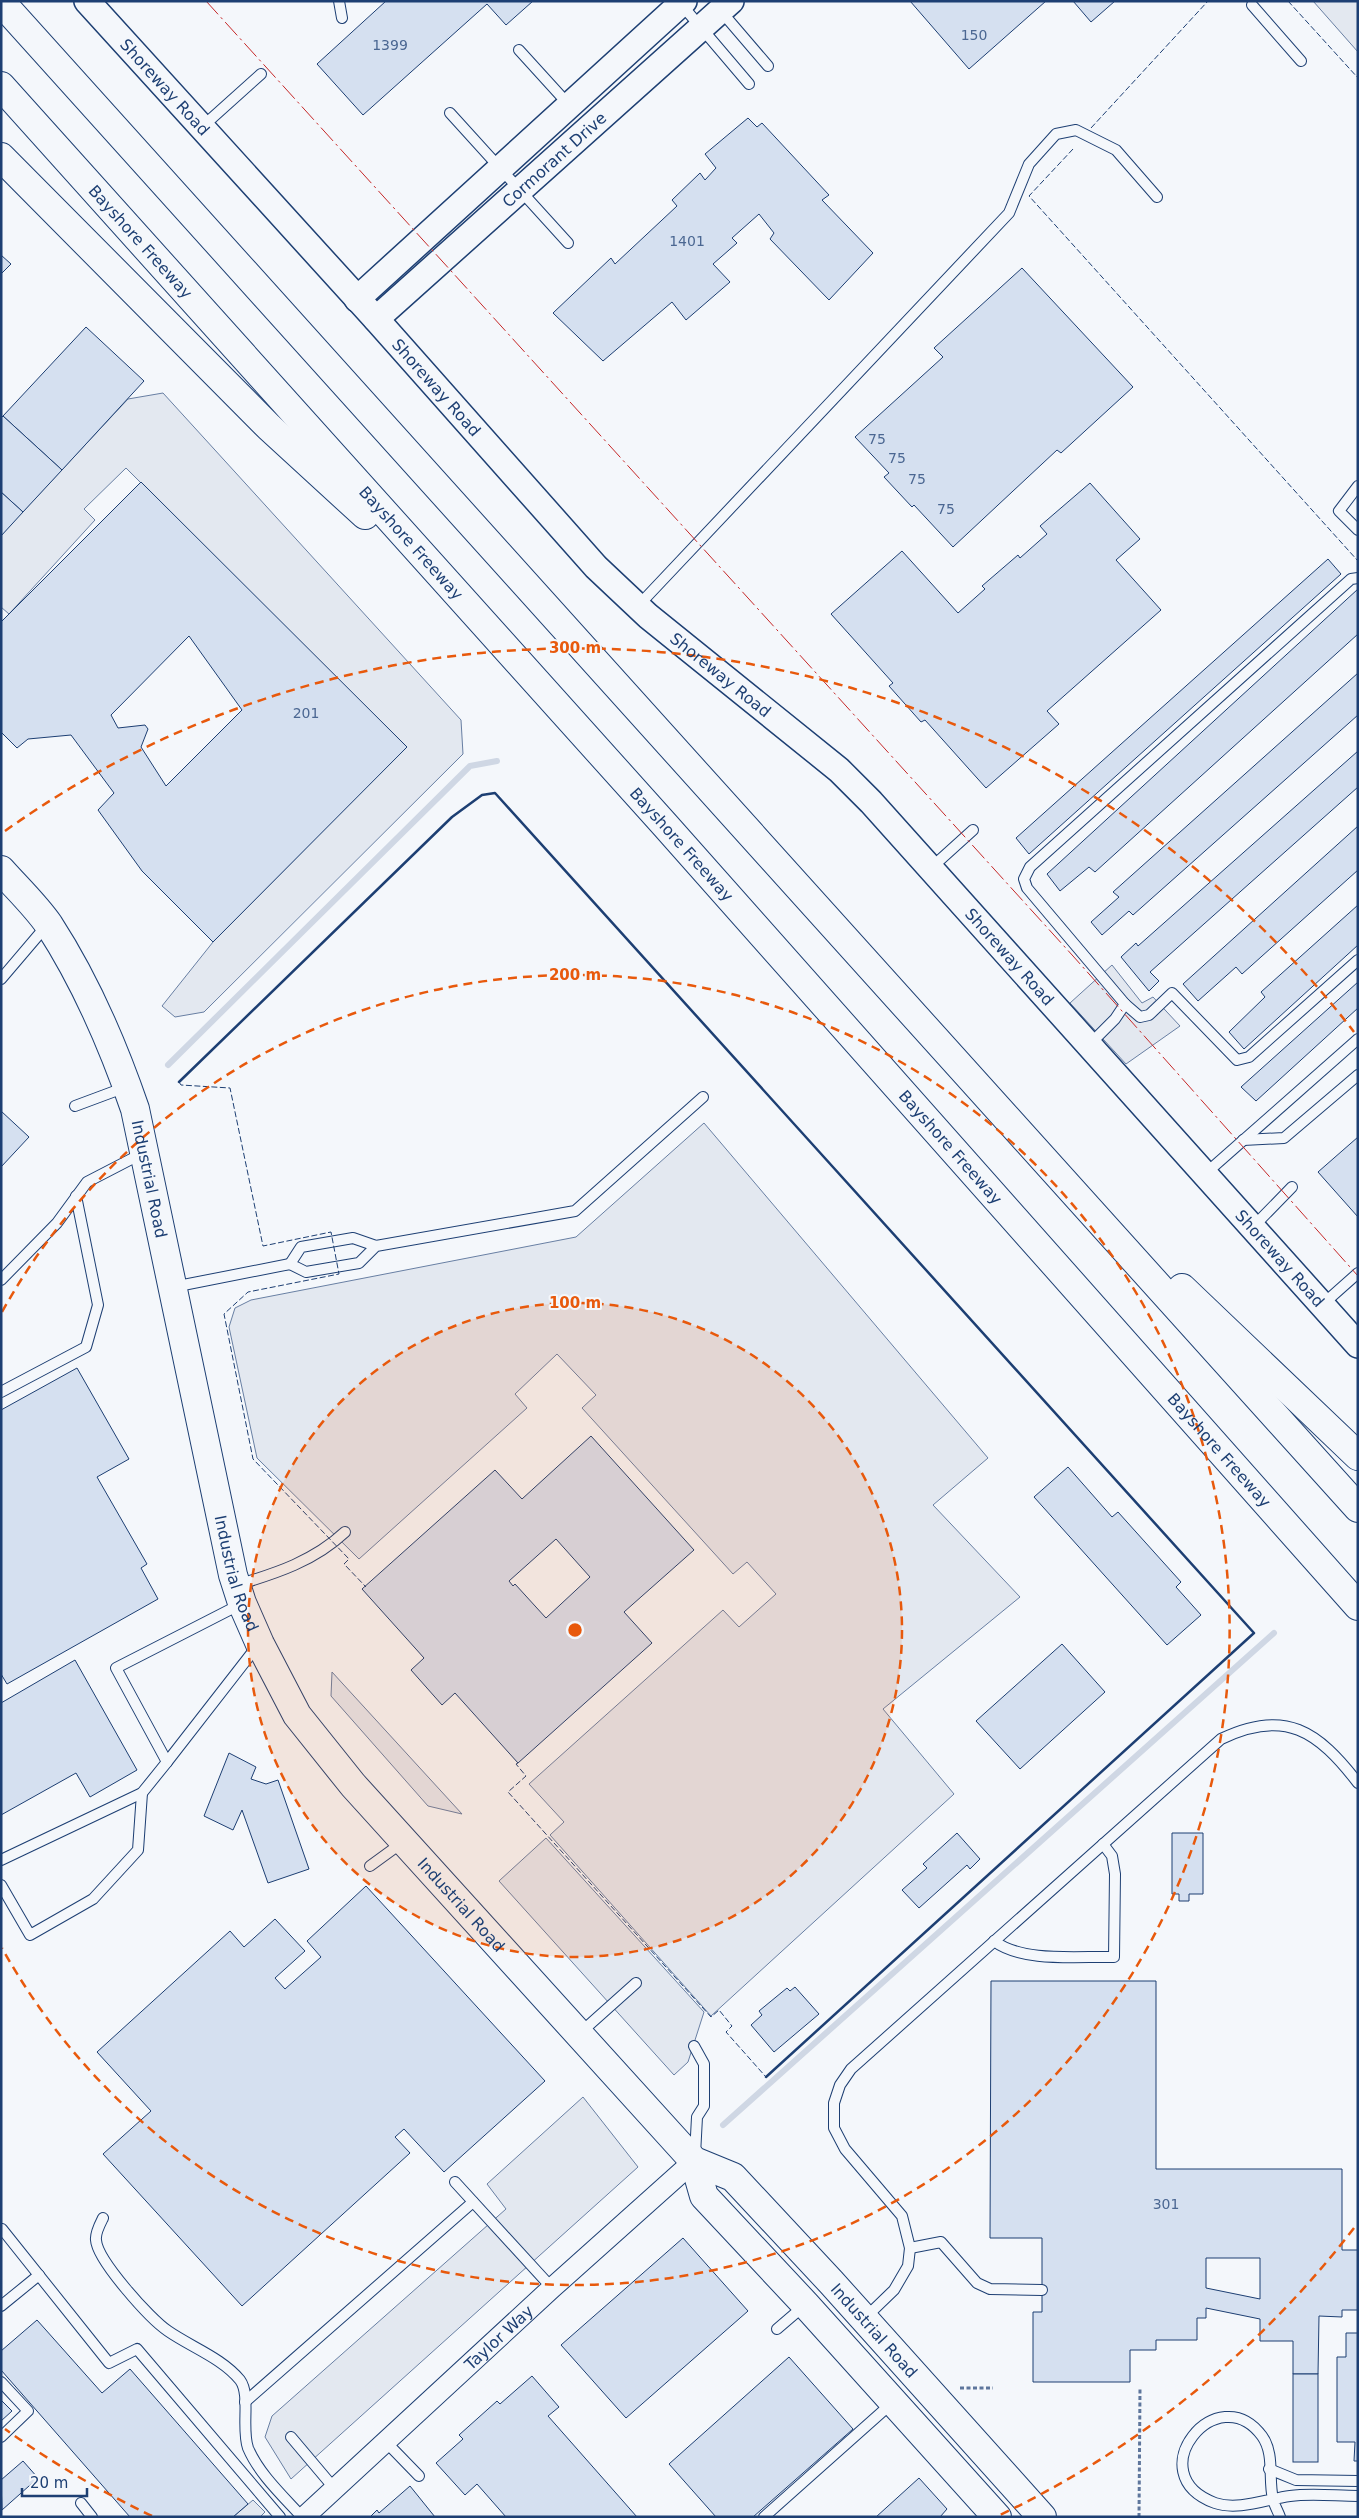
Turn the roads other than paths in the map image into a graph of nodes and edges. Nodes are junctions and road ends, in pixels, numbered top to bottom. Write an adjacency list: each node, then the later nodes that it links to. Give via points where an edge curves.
1 (87, 1): 17 (street, Shoreway Road)
2 (338, 1): 7 (lane)
3 (1, 2): 44 (main road)
4 (681, 2): 8 (lane); 15 (street, Cormorant Drive)
5 (722, 4): 8 (street, Cormorant Drive); 11 (lane)
6 (1252, 5): 10 (lane)
7 (342, 18)
8 (701, 28): 13 (lane); 20 (street, Cormorant Drive)
9 (519, 50): 15 (lane)
10 (1300, 61)
11 (768, 66)
12 (260, 74): 17 (lane)
13 (749, 84)
14 (1, 86): 29 (main road, Bayshore Freeway)
15 (569, 106): 19 (street, Cormorant Drive)
16 (450, 113): 19 (lane)
17 (201, 128): 23 (street, Shoreway Road)
18 (1, 157): 29 (main road, via 269,427)
19 (501, 168): 20 (lane); 23 (street, Cormorant Drive)
20 (521, 190): 22 (lane); 24 (street, Cormorant Drive)
21 (1157, 197): 28 (lane, via 1116,150 1076,130 1056,134 1029,164 1009,214)
22 (568, 243)
23 (358, 299): 24 (street, Shoreway Road)
24 (376, 319): 28 (street, Shoreway Road, via 596,567)
25 (1358, 486): 26 (lane, via 1339,511)
26 (1358, 530)
27 (1358, 578): 36 (lane, via 1351,579 1030,867 1024,879 1027,888)
28 (637, 606): 31 (street, Shoreway Road, via 839,770)
29 (484, 623): 62 (main road, Bayshore Freeway)
30 (973, 830): 31 (lane)
31 (931, 868): 38 (street, Shoreway Road)
32 (1, 870): 33 (main road, Industrial Road)
33 (48, 924): 35 (lane); 40 (main road, Industrial Road, via 114,1048)
34 (1358, 960): 36 (lane, via 1249,1057 1238,1060 1172,993 1150,1015 1140,1017)
35 (1, 979)
36 (1125, 1004): 38 (lane)
37 (1358, 1040): 43 (lane)
38 (1089, 1045): 46 (street, Shoreway Road)
39 (1358, 1075): 43 (lane, via 1284,1138)
40 (127, 1087): 42 (lane); 45 (main road, Industrial Road)
41 (703, 1097): 50 (lane, via 575,1211)
42 (75, 1106)
43 (1243, 1140): 46 (lane)
44 (1028, 1142): 58 (main road); 59 (main road)
45 (144, 1152): 48 (lane, via 87,1182); 54 (main road, Industrial Road)
46 (1205, 1174): 49 (street, Shoreway Road)
47 (1292, 1187): 49 (lane)
48 (76, 1196): 53 (lane, via 56,1223); 57 (lane, via 98,1305 86,1347)
49 (1252, 1227): 55 (street, Shoreway Road)
50 (376, 1246): 51 (lane, via 360,1263 306,1272); 51 (lane, via 352,1238 301,1247)
51 (290, 1264): 54 (lane)
52 (1358, 1274): 55 (lane)
53 (1, 1280)
54 (172, 1287): 61 (main road, Industrial Road)
55 (1322, 1305): 56 (street, Shoreway Road)
56 (1358, 1345)
57 (1, 1392)
58 (1358, 1456)
59 (1358, 1508)
60 (345, 1532): 61 (lane, via 295,1566)
61 (239, 1594): 63 (main road, Industrial Road); 64 (lane, via 116,1668)
62 (1358, 1606)
63 (260, 1644): 64 (lane); 67 (main road, Industrial Road, via 297,1715 352,1785)
64 (167, 1762): 66 (lane)
65 (1358, 1783): 68 (lane, via 1336,1756 1310,1734 1277,1724 1243,1728 1221,1739)
66 (142, 1793): 69 (lane); 71 (lane, via 138,1850 93,1899 30,1935)
67 (404, 1842): 70 (lane); 74 (main road, Industrial Road)
68 (1103, 1844): 72 (lane); 72 (lane, via 1112,1856 1115,1874 1114,1957 1032,1955 1006,1950)
69 (1, 1860)
70 (370, 1866)
71 (1, 1885)
72 (994, 1941): 81 (lane, via 850,2069 834,2102 834,2128 845,2149 902,2216)
73 (636, 1983): 74 (lane)
74 (578, 2034): 76 (main road, Industrial Road)
75 (694, 2046): 76 (lane, via 704,2064 704,2106 698,2117)
76 (694, 2161): 83 (street, Taylor Way); 85 (main road, Industrial Road, via 704,2196); 87 (main road, Industrial Road, via 733,2177)
77 (455, 2182): 78 (lane)
78 (473, 2202): 83 (lane); 90 (lane)
79 (102, 2218): 90 (lane, via 95,2238 97,2247 121,2284 166,2331 225,2367 241,2381)
80 (2, 2229): 82 (lane)
81 (910, 2248): 84 (lane, via 941,2242 977,2284 990,2289); 87 (lane, via 908,2266 894,2290)
82 (39, 2275): 86 (lane); 103 (lane, via 110,2363 137,2349)
83 (552, 2288): 94 (street, Taylor Way)
84 (1042, 2290)
85 (806, 2304): 88 (lane); 91 (main road, Industrial Road)
86 (1, 2306)
87 (864, 2319): 107 (main road, Industrial Road)
88 (777, 2329)
89 (1, 2382): 92 (lane, via 28,2411)
90 (245, 2402): 104 (lane, via 244,2430 258,2467)
91 (894, 2402): 105 (lane); 106 (main road, Industrial Road)
92 (1, 2437)
93 (291, 2437): 98 (lane)
94 (386, 2442): 96 (lane); 98 (street, Taylor Way)
95 (1269, 2470): 97 (lane, via 1296,2480); 100 (lane); 100 (lane, via 1269,2452 1262,2437 1250,2425 1234,2418 1202,2425 1190,2437 1183,2453 1183,2470 1190,2486 1202,2498 1218,2504 1256,2504)
96 (419, 2476)
97 (1358, 2481)
98 (334, 2488): 104 (street, Taylor Way)
99 (1358, 2496): 100 (lane)
100 (1273, 2499): 108 (lane)
101 (81, 2503): 102 (lane)
102 (92, 2517)
103 (280, 2517)
104 (303, 2517)
105 (764, 2517)
106 (997, 2517)
107 (1042, 2517)
108 (1280, 2517)

